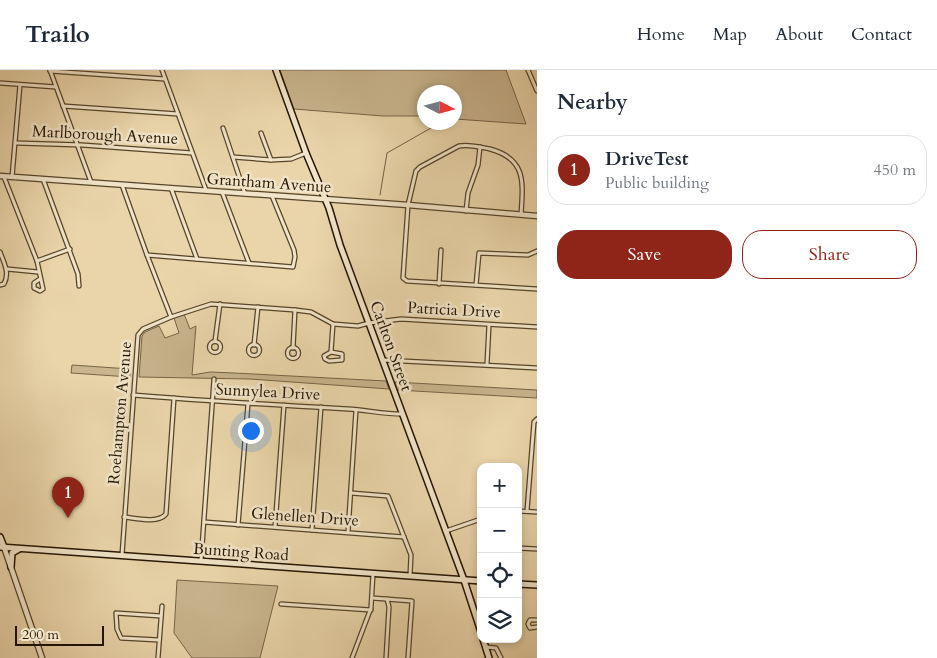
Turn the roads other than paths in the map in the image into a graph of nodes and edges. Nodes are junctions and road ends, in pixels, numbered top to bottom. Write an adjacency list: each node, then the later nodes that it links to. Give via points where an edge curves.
1 (50, 70): 5 (street); 8 (street)
2 (162, 70): 5 (street)
3 (275, 70): 18 (main road, Carlton Street)
4 (528, 70): 9 (street)
5 (165, 79): 11 (street)
6 (0, 83): 7 (street)
7 (20, 85): 8 (street); 14 (street)
8 (56, 87): 10 (street)
9 (537, 91)
10 (63, 106): 11 (street); 15 (street)
11 (178, 114): 17 (street)
12 (223, 128): 19 (street)
13 (261, 133): 20 (street)
14 (16, 143): 15 (street, Marlborough Avenue); 22 (street)
15 (77, 145): 17 (street, Marlborough Avenue); 24 (street)
16 (480, 147): 32 (street, via 459,146 420,167 416,171); 33 (street); 34 (street, via 504,153 519,170 523,183)
17 (192, 153): 27 (street)
18 (306, 153): 20 (street, via 291,159); 31 (main road, Carlton Street)
19 (233, 157): 20 (street); 29 (street)
20 (271, 160)
21 (2, 176): 22 (street, Grantham Avenue); 42 (street)
22 (12, 177): 23 (street, Grantham Avenue)
23 (43, 179): 24 (street, Grantham Avenue); 36 (street)
24 (91, 183): 25 (street, Grantham Avenue)
25 (122, 184): 26 (street, Grantham Avenue); 40 (street)
26 (171, 188): 27 (street, Grantham Avenue); 41 (street)
27 (206, 191): 28 (street, Grantham Avenue)
28 (222, 192): 29 (street, Grantham Avenue); 43 (street)
29 (245, 194): 30 (street, Grantham Avenue)
30 (272, 196): 31 (street, Grantham Avenue); 43 (street, via 294,250 293,267)
31 (325, 199): 32 (street, Grantham Avenue); 56 (main road, Carlton Street)
32 (408, 205): 33 (street, Grantham Avenue); 47 (street, via 403,278)
33 (466, 211): 34 (street, Grantham Avenue)
34 (521, 215): 35 (street, Grantham Avenue)
35 (537, 216)
36 (70, 249): 42 (street); 50 (street)
37 (441, 250): 47 (street)
38 (537, 251): 49 (street, via 528,255 479,253)
39 (0, 252): 44 (street)
40 (147, 255): 41 (street); 55 (street)
41 (198, 259): 43 (street)
42 (37, 261): 45 (street)
43 (249, 264)
44 (7, 269): 45 (street); 48 (street, via 6,280)
45 (38, 272): 46 (street)
46 (40, 279)
47 (438, 284): 49 (street)
48 (0, 285)
49 (476, 285): 51 (street)
50 (79, 286)
51 (537, 289)
52 (220, 304): 53 (street, Roehampton Avenue); 55 (street, Roehampton Avenue, via 203,305); 60 (street)
53 (258, 307): 54 (street, Roehampton Avenue); 61 (street)
54 (295, 310): 57 (street, Roehampton Avenue, via 311,312); 62 (street)
55 (171, 317): 68 (street, Roehampton Avenue, via 140,332)
56 (369, 322): 57 (street, Roehampton Avenue, via 358,326); 58 (street, Patricia Drive, via 401,319); 64 (main road, Carlton Street)
57 (333, 324): 63 (street)
58 (489, 325): 59 (street, Patricia Drive); 65 (street)
59 (537, 327)
60 (215, 341)
61 (254, 344)
62 (292, 348)
63 (331, 352): 63 (street, via 324,356 325,359 342,360 342,354)
64 (382, 360): 65 (street); 75 (main road, Carlton Street)
65 (487, 364): 66 (street)
66 (537, 368)
67 (214, 379): 70 (street)
68 (133, 395): 69 (street, Sunnylea Drive); 81 (street, Roehampton Avenue)
69 (174, 398): 70 (street, Sunnylea Drive); 81 (street, via 166,514 157,520)
70 (213, 402): 71 (street, Sunnylea Drive); 83 (street)
71 (248, 404): 72 (street, Sunnylea Drive); 84 (street)
72 (284, 406): 73 (street, Sunnylea Drive); 85 (street)
73 (321, 408): 74 (street, Sunnylea Drive); 86 (street)
74 (356, 410): 75 (street, Sunnylea Drive); 77 (street)
75 (402, 414): 87 (main road, Carlton Street)
76 (537, 419): 79 (street, via 534,422)
77 (351, 493): 88 (street); 89 (street, via 388,496)
78 (522, 511): 79 (street)
79 (527, 511): 80 (street)
80 (537, 512)
81 (124, 517): 95 (street, Roehampton Avenue)
82 (477, 520): 87 (street)
83 (204, 522): 84 (street, Glenellen Drive); 96 (street)
84 (238, 525): 85 (street, Glenellen Drive)
85 (276, 527): 86 (street, Glenellen Drive)
86 (312, 530): 88 (street, Glenellen Drive)
87 (446, 531): 97 (main road, Carlton Street)
88 (348, 532): 89 (street, Glenellen Drive)
89 (404, 537): 100 (street, via 411,555)
90 (0, 538): 91 (main road)
91 (2, 547): 92 (main road, Bunting Road); 98 (street)
92 (21, 548): 95 (main road, Bunting Road); 98 (main road, via 12,553)
93 (522, 548): 94 (street)
94 (537, 549)
95 (122, 556): 96 (main road, Bunting Road)
96 (200, 561): 99 (main road, Bunting Road)
97 (457, 562): 101 (main road, via 457,574); 102 (main road, Carlton Street)
98 (11, 567): 120 (street)
99 (373, 574): 100 (main road, Bunting Road); 108 (street)
100 (410, 576): 101 (main road, Bunting Road)
101 (445, 578): 102 (main road, Bunting Road)
102 (464, 580): 103 (main road, Bunting Road); 107 (main road, Carlton Street)
103 (477, 581)
104 (477, 582): 107 (main road, via 469,587)
105 (522, 584): 106 (main road)
106 (537, 585)
107 (469, 595): 113 (main road, Carlton Street)
108 (372, 598): 109 (street); 112 (street)
109 (387, 599): 123 (street); 124 (street, via 412,601)
110 (282, 604): 112 (street)
111 (162, 606): 114 (street)
112 (371, 610): 122 (street)
113 (477, 613)
114 (161, 616): 117 (street); 117 (street, via 116,613 121,638)
115 (537, 620): 116 (street, via 530,620 528,624 530,628)
116 (537, 628)
117 (159, 640): 121 (street)
118 (484, 643): 119 (main road)
119 (486, 647): 125 (main road); 126 (street, via 496,648)
120 (42, 658)
121 (158, 658)
122 (352, 658)
123 (386, 658)
124 (408, 658)
125 (490, 658)
126 (501, 658)

